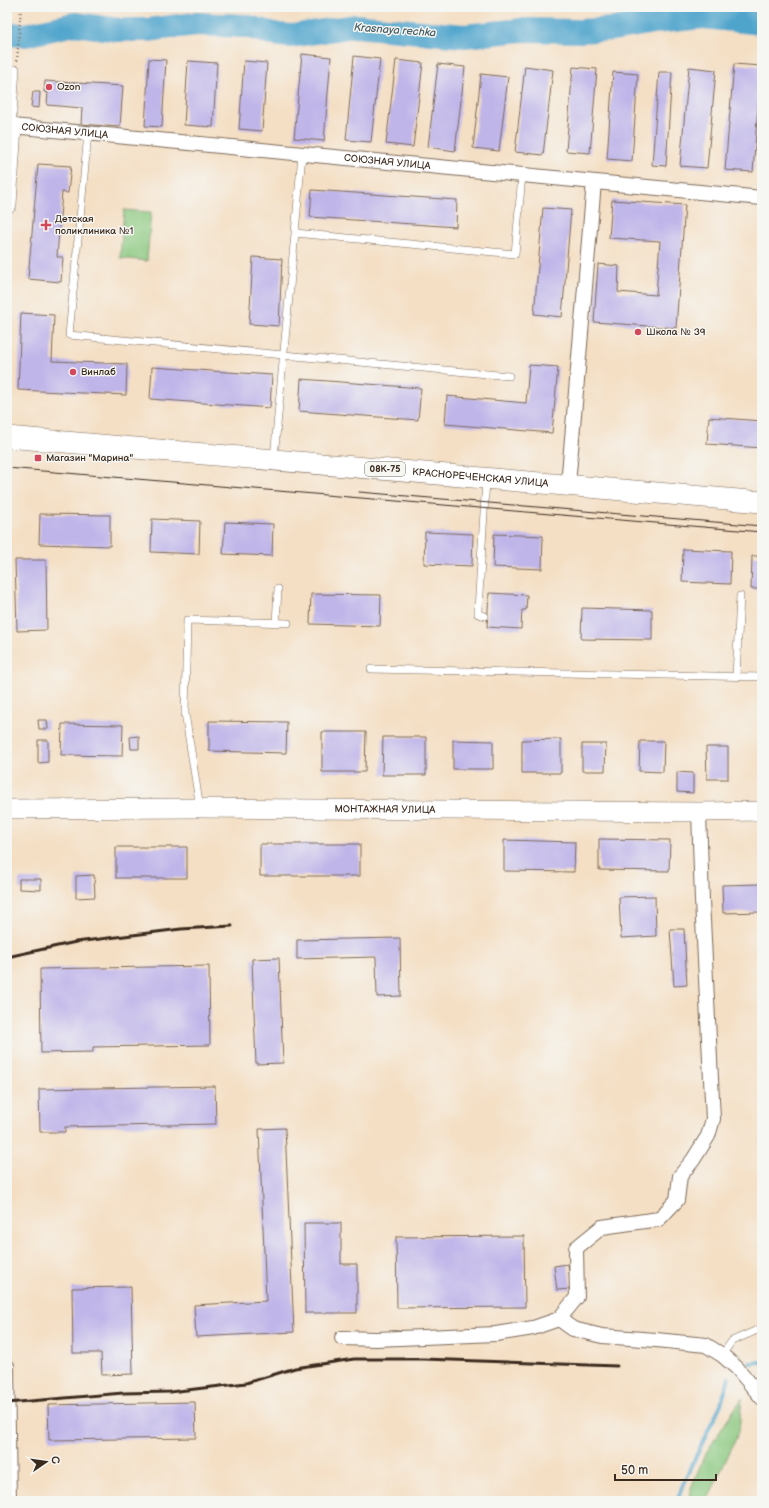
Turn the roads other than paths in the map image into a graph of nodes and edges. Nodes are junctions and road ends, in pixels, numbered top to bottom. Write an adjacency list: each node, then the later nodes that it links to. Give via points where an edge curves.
1 (16, 69): 2 (lane)
2 (12, 126): 3 (street, СОЮЗНАЯ УЛИЦА); 8 (street)
3 (88, 133): 4 (street, СОЮЗНАЯ УЛИЦА); 10 (lane, via 69,335)
4 (302, 154): 5 (street, СОЮЗНАЯ УЛИЦА); 9 (lane)
5 (522, 176): 6 (street, СОЮЗНАЯ УЛИЦА); 9 (lane, via 515,254)
6 (594, 182): 7 (street, СОЮЗНАЯ УЛИЦА); 15 (street)
7 (762, 198)
8 (7, 204)
9 (295, 233): 10 (lane)
10 (284, 355): 11 (lane); 13 (lane)
11 (510, 376)
12 (7, 437): 13 (main road, КРАСНОРЕЧЕНСКАЯ УЛИЦА / 08К-75)
13 (274, 460): 14 (main road, КРАСНОРЕЧЕНСКАЯ УЛИЦА / 08К-75)
14 (486, 478): 15 (main road, КРАСНОРЕЧЕНСКАЯ УЛИЦА / 08К-75); 19 (lane, via 478,610 478,614)
15 (568, 485): 16 (main road, КРАСНОРЕЧЕНСКАЯ УЛИЦА / 08К-75)
16 (762, 502)
17 (278, 589): 20 (lane)
18 (740, 596): 23 (lane)
19 (485, 616)
20 (276, 623): 21 (lane); 25 (lane, via 187,620 185,713)
21 (288, 623)
22 (371, 669): 23 (lane)
23 (736, 677): 24 (lane)
24 (762, 677)
25 (200, 808): 26 (street, МОНТАЖНАЯ УЛИЦА); 28 (street, МОНТАЖНАЯ УЛИЦА)
26 (7, 809)
27 (762, 811): 28 (street, МОНТАЖНАЯ УЛИЦА)
28 (699, 812): 29 (street, via 713,1119 708,1136 680,1176 677,1200 659,1219 602,1227 576,1248 577,1296)
29 (559, 1319): 31 (street, via 533,1328 496,1334); 32 (street, via 573,1329 602,1336 706,1345)
30 (762, 1328): 32 (lane, via 732,1341)
31 (342, 1338)
32 (722, 1355): 34 (street, via 737,1368)
33 (7, 1366): 35 (street)
34 (762, 1398)
35 (8, 1454): 36 (street)
36 (9, 1501)

